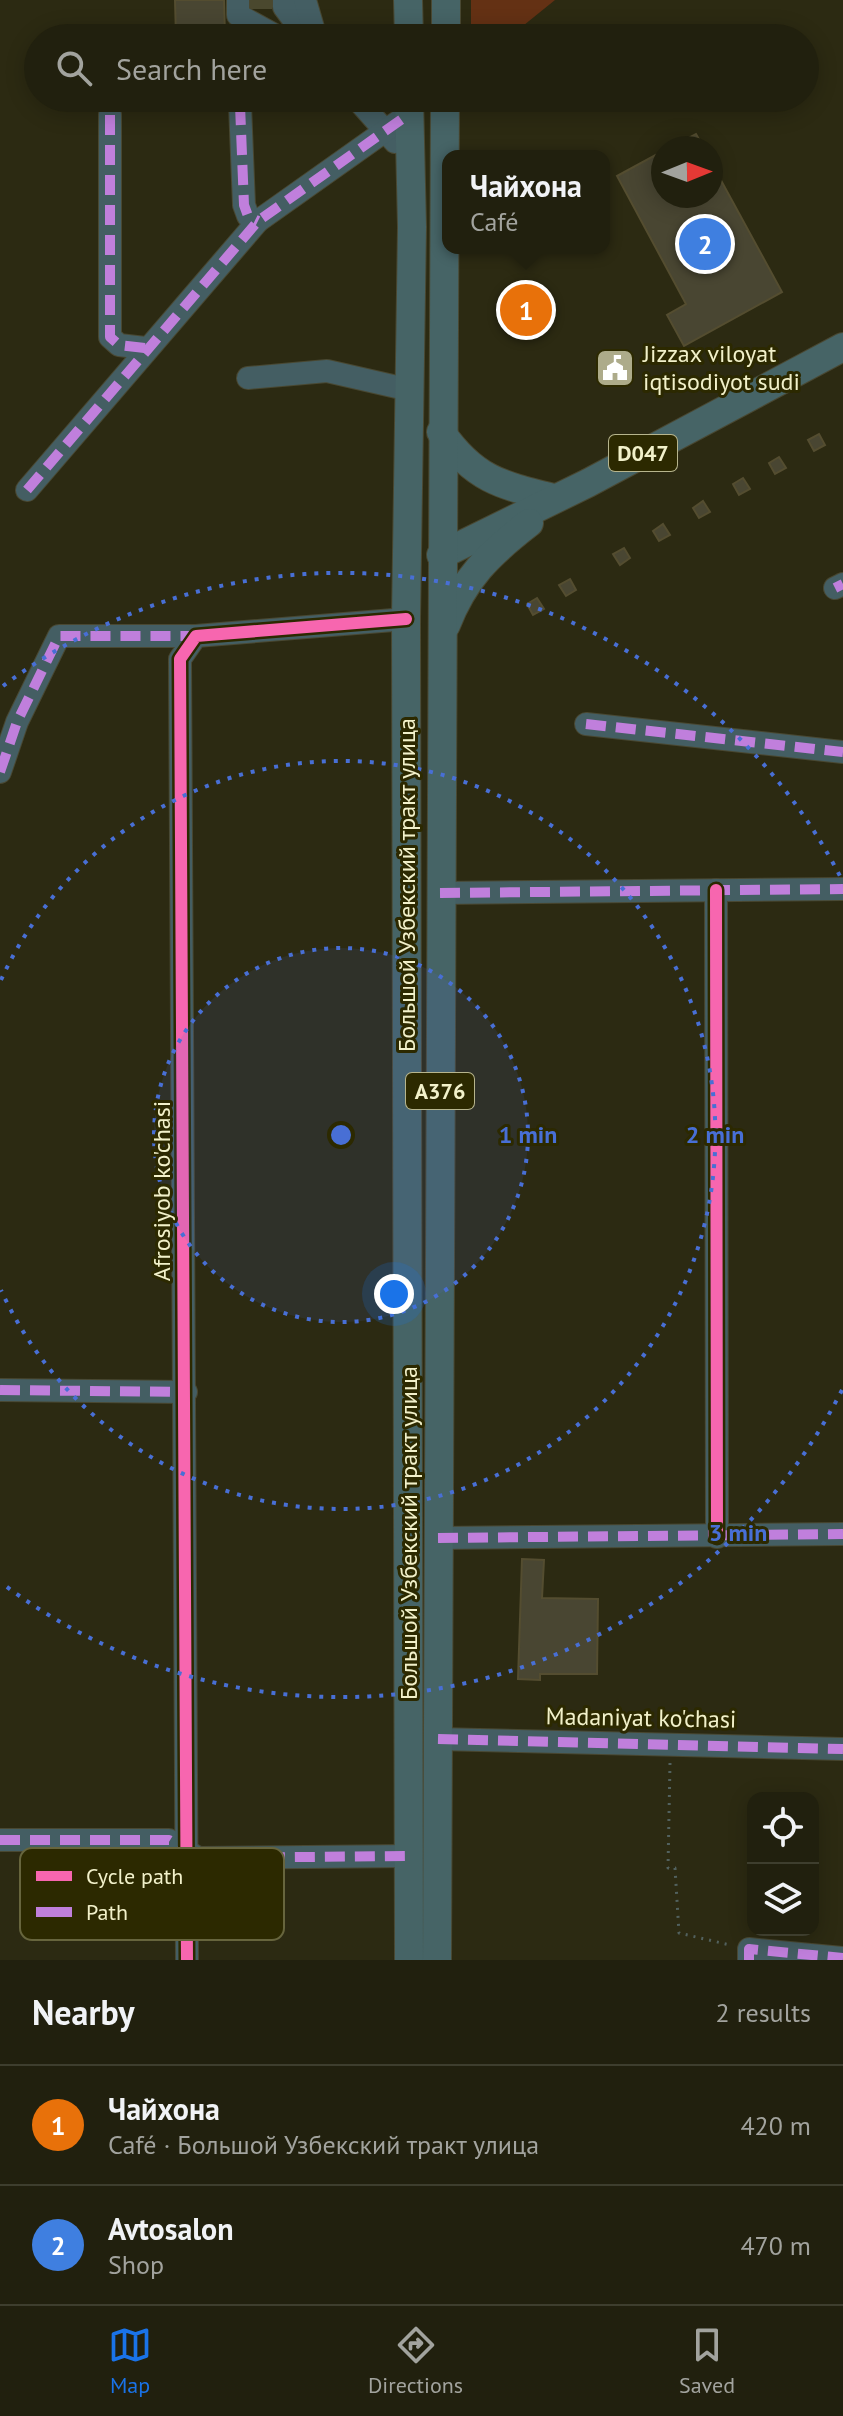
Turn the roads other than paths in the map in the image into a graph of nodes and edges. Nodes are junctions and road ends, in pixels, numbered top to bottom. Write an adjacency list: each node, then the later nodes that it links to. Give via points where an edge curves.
1 (238, 0): 8 (street, via 238,15)
2 (295, 0): 11 (street)
3 (305, 0): 12 (street)
4 (315, 0): 13 (street)
5 (408, 0): 14 (main road)
6 (446, 0): 15 (main road)
7 (266, 4): 9 (street, via 249,12); 10 (street)
8 (254, 24)
9 (267, 24)
10 (291, 24)
11 (302, 24)
12 (308, 24)
13 (311, 24)
14 (409, 24)
15 (446, 24)
16 (240, 112): 25 (street, via 244,205 248,216)
17 (369, 112): 22 (street)
18 (404, 112): 22 (street)
19 (409, 112): 24 (main road, Большой Узбекский тракт улица)
20 (445, 112): 23 (main road, Большой Узбекский тракт улица / A376)
21 (110, 115): 28 (street, via 110,337 119,345)
22 (387, 132): 24 (street); 25 (street)
23 (444, 150)
24 (410, 159): 30 (main road, Большой Узбекский тракт улица)
25 (258, 221): 28 (street)
26 (443, 254): 31 (main road, Большой Узбекский тракт улица / A376)
27 (843, 347): 33 (main road, D047)
28 (145, 348): 32 (street)
29 (248, 378): 30 (street, via 327,371)
30 (410, 390): 35 (main road, Большой Узбекский тракт улица)
31 (441, 432): 33 (main road, via 460,459 479,474 508,487); 34 (main road, Большой Узбекский тракт улица / A376)
32 (27, 490)
33 (563, 494): 34 (main road, D047); 37 (main road, D047, via 480,565 459,591)
34 (441, 555): 37 (main road, Большой Узбекский тракт улица / A376)
35 (406, 619): 36 (street); 54 (main road, Большой Узбекский тракт улица)
36 (196, 636): 40 (street, via 59,636 17,722); 45 (street, Afrosiyob ko'chasi, via 180,659)
37 (441, 637): 43 (main road, Большой Узбекский тракт улица / A376)
38 (586, 724): 39 (street)
39 (843, 752)
40 (0, 772)
41 (843, 889): 42 (street)
42 (716, 890): 43 (street); 47 (street)
43 (440, 893): 48 (main road, Большой Узбекский тракт улица / A376)
44 (0, 1390): 45 (street)
45 (186, 1392): 53 (street, Afrosiyob ko'chasi)
46 (843, 1534): 47 (street)
47 (717, 1537): 48 (street)
48 (438, 1538): 49 (main road, Большой Узбекский тракт улица / A376)
49 (438, 1739): 50 (street, Madaniyat ko'chasi); 61 (main road, Большой Узбекский тракт улица / A376)
50 (843, 1749)
51 (0, 1840): 52 (street, via 169,1840)
52 (184, 1848)
53 (189, 1848)
54 (409, 1856): 55 (street); 60 (main road, Большой Узбекский тракт улица)
55 (284, 1857)
56 (187, 1940): 59 (street, Afrosiyob ko'chasi)
57 (749, 1955): 58 (street)
58 (843, 1958)
59 (187, 1960)
60 (409, 1960)
61 (437, 1960)

